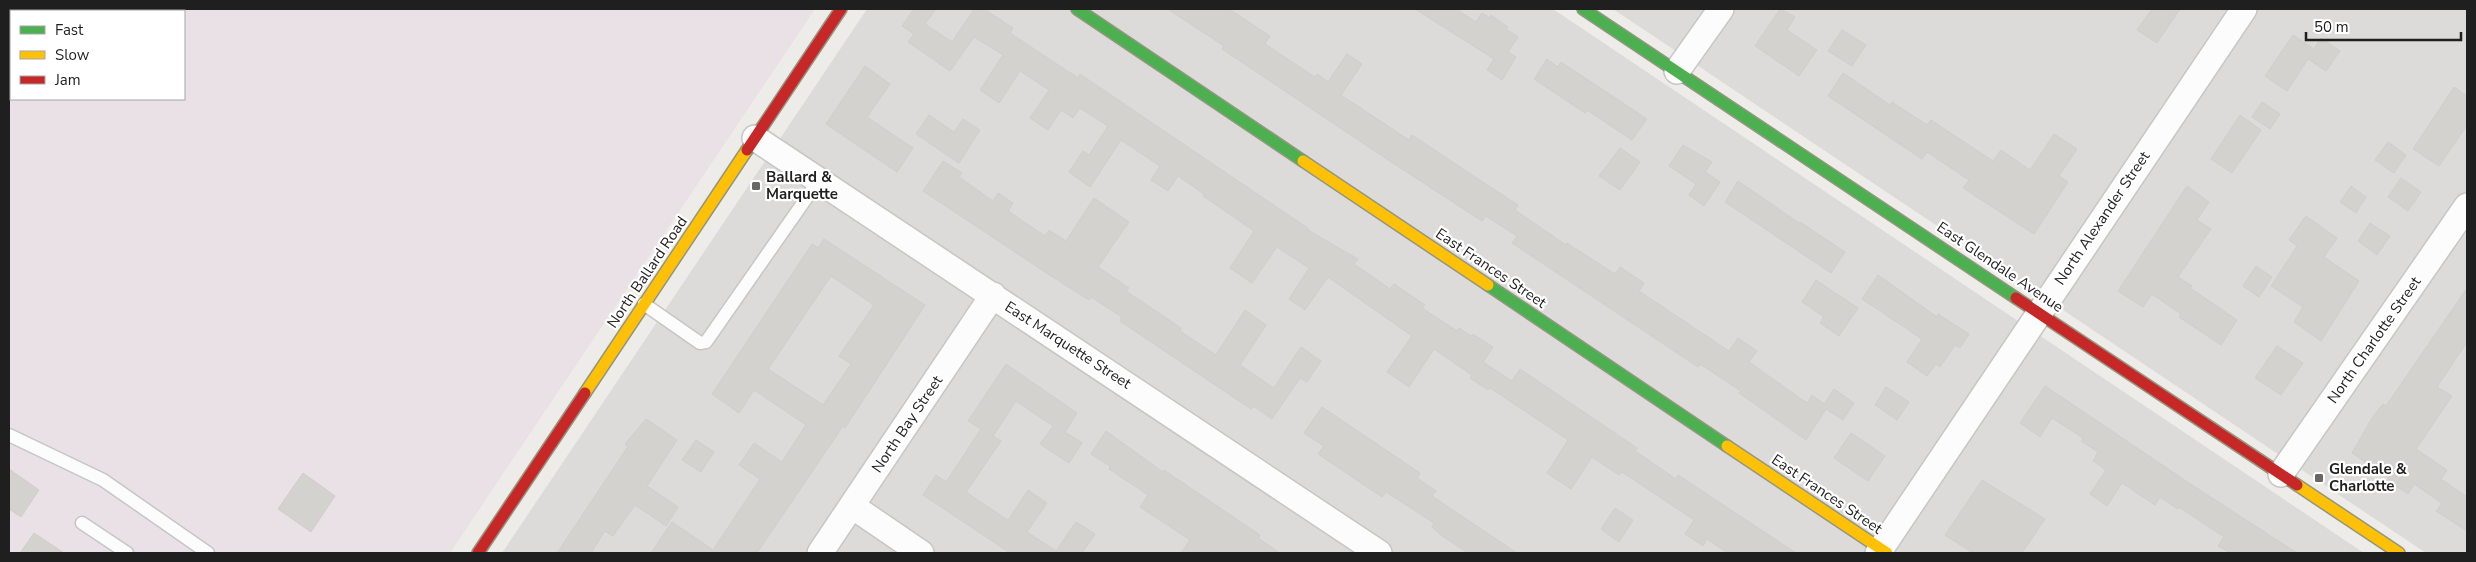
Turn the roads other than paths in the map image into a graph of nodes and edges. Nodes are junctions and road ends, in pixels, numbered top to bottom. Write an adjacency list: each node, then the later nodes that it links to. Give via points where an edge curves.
1 (841, 9): 7 (street, North Ballard Road)
2 (1077, 9): 17 (street, East Frances Street)
3 (1583, 9): 6 (street, East Glendale Avenue)
4 (1721, 9): 6 (street)
5 (2244, 9): 12 (street, North Alexander Street)
6 (1677, 71): 12 (street, East Glendale Avenue)
7 (755, 138): 8 (street, East Marquette Street); 11 (street, North Ballard Road)
8 (819, 180): 10 (street, East Marquette Street); 11 (lane, via 706,342 700,343)
9 (2467, 206): 14 (street, North Charlotte Street)
10 (993, 295): 15 (street, North Bay Street); 23 (street, East Marquette Street)
11 (644, 304): 20 (street, North Ballard Road)
12 (2040, 311): 14 (street, East Glendale Avenue); 17 (street, North Alexander Street)
13 (9, 435): 19 (lane, via 103,480)
14 (2281, 474): 24 (street, East Glendale Avenue)
15 (852, 506): 21 (street, North Bay Street); 22 (street)
16 (82, 523): 18 (lane)
17 (1882, 552)
18 (128, 553)
19 (208, 553)
20 (478, 553)
21 (820, 553)
22 (921, 553)
23 (1379, 553)
24 (2399, 553)

